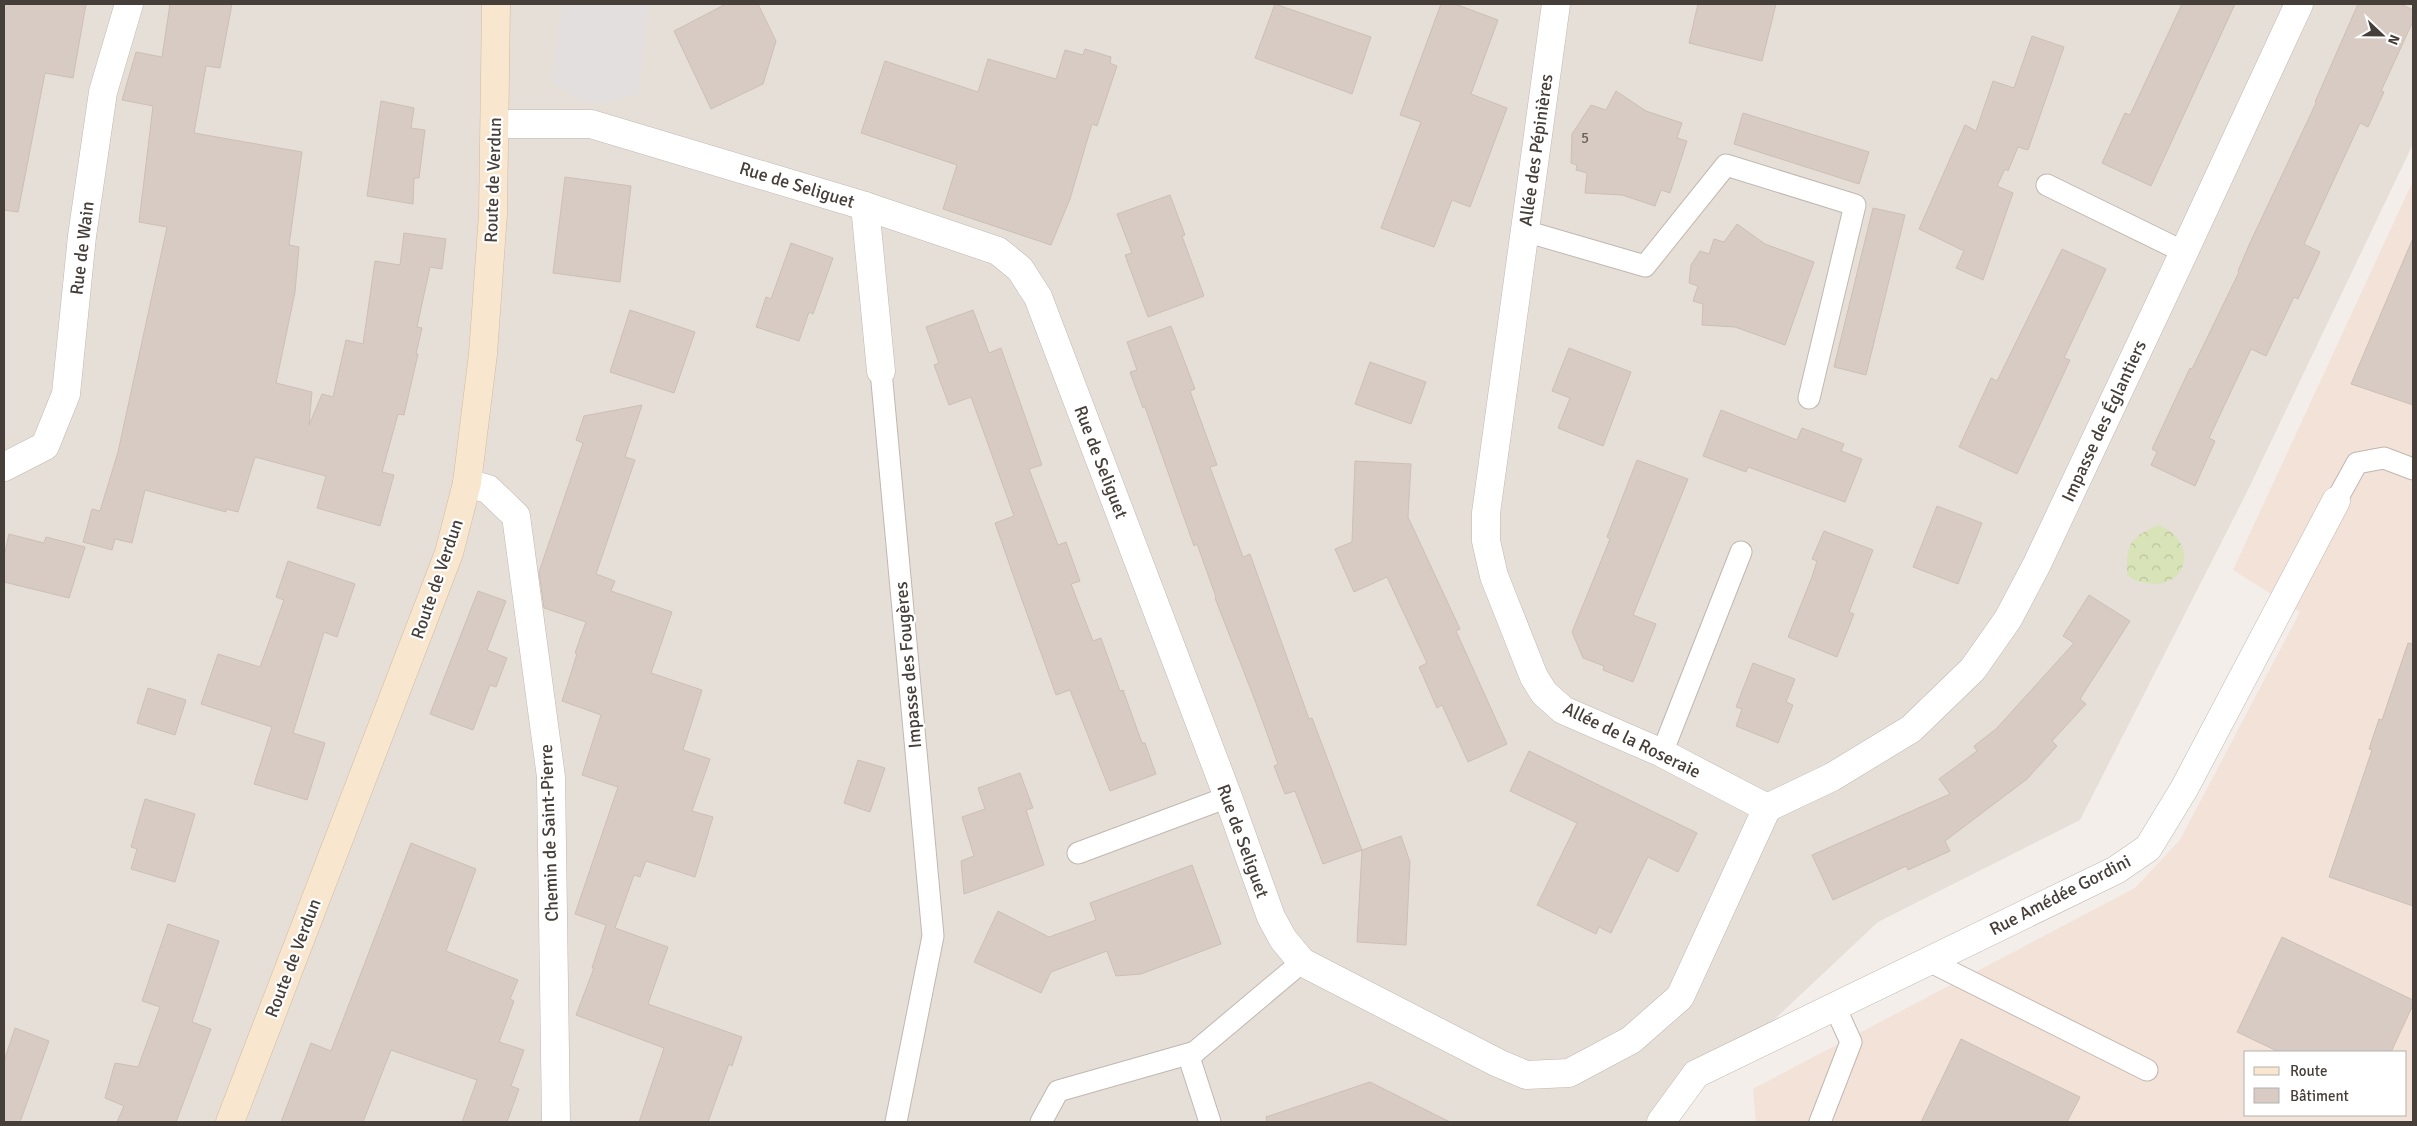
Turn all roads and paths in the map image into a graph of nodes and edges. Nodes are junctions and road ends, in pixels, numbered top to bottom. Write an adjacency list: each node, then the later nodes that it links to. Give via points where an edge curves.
1 (129, 4): 13 (street, Rue de Wain, via 103,92 82,236 66,394 45,446)
2 (496, 4): 5 (main road, Route de Verdun)
3 (1556, 4): 8 (street, Allée des Pépinières)
4 (2299, 4): 9 (street, Impasse des Églantiers)
5 (495, 124): 7 (street, Rue de Seliguet, via 591,124); 15 (main road, Route de Verdun, via 484,344)
6 (2047, 186): 9 (lane)
7 (865, 206): 11 (street, Impasse des Fougères); 19 (street, Rue de Seliguet, via 998,250 1020,269 1038,298)
8 (1525, 231): 10 (street, Allée des Pépinières); 12 (lane, via 1645,266 1726,165 1855,205)
9 (2184, 252): 20 (street, Impasse des Églantiers, via 2037,564 2008,619 1973,669 1910,729 1832,776)
10 (1515, 296): 18 (street, Allée de la Roseraie, via 1486,513 1486,541 1494,576 1534,677 1544,693 1563,710)
11 (881, 370): 29 (lane, Impasse des Fougères, via 933,936)
12 (1809, 398)
13 (4, 467)
14 (2413, 469): 16 (lane, via 2384,458 2357,463)
15 (468, 483): 27 (main road, Route de Verdun, via 449,553); 28 (street, Chemin de Saint-Pierre, via 488,489 516,516 551,777)
16 (2336, 501): 22 (street, Rue Amédée Gordini, via 2184,789 2148,848 2116,870)
17 (1741, 552): 18 (lane)
18 (1662, 753): 20 (street, Allée de la Roseraie)
19 (1228, 797): 21 (lane); 23 (street, Rue de Seliguet, via 1271,917 1283,939)
20 (1767, 808): 23 (street, Rue de Seliguet, via 1680,996 1631,1040 1570,1073 1526,1075)
21 (1078, 853)
22 (1929, 961): 24 (street, Rue Amédée Gordini); 26 (lane)
23 (1302, 962): 25 (lane)
24 (1835, 1007): 32 (street, Rue Amédée Gordini, via 1696,1074); 33 (lane, via 1851,1042)
25 (1195, 1052): 30 (lane, via 1058,1091); 31 (lane, via 1189,1057)
26 (2147, 1070)
27 (230, 1122)
28 (556, 1122)
29 (896, 1122)
30 (1041, 1122)
31 (1210, 1122)
32 (1661, 1122)
33 (1820, 1122)

